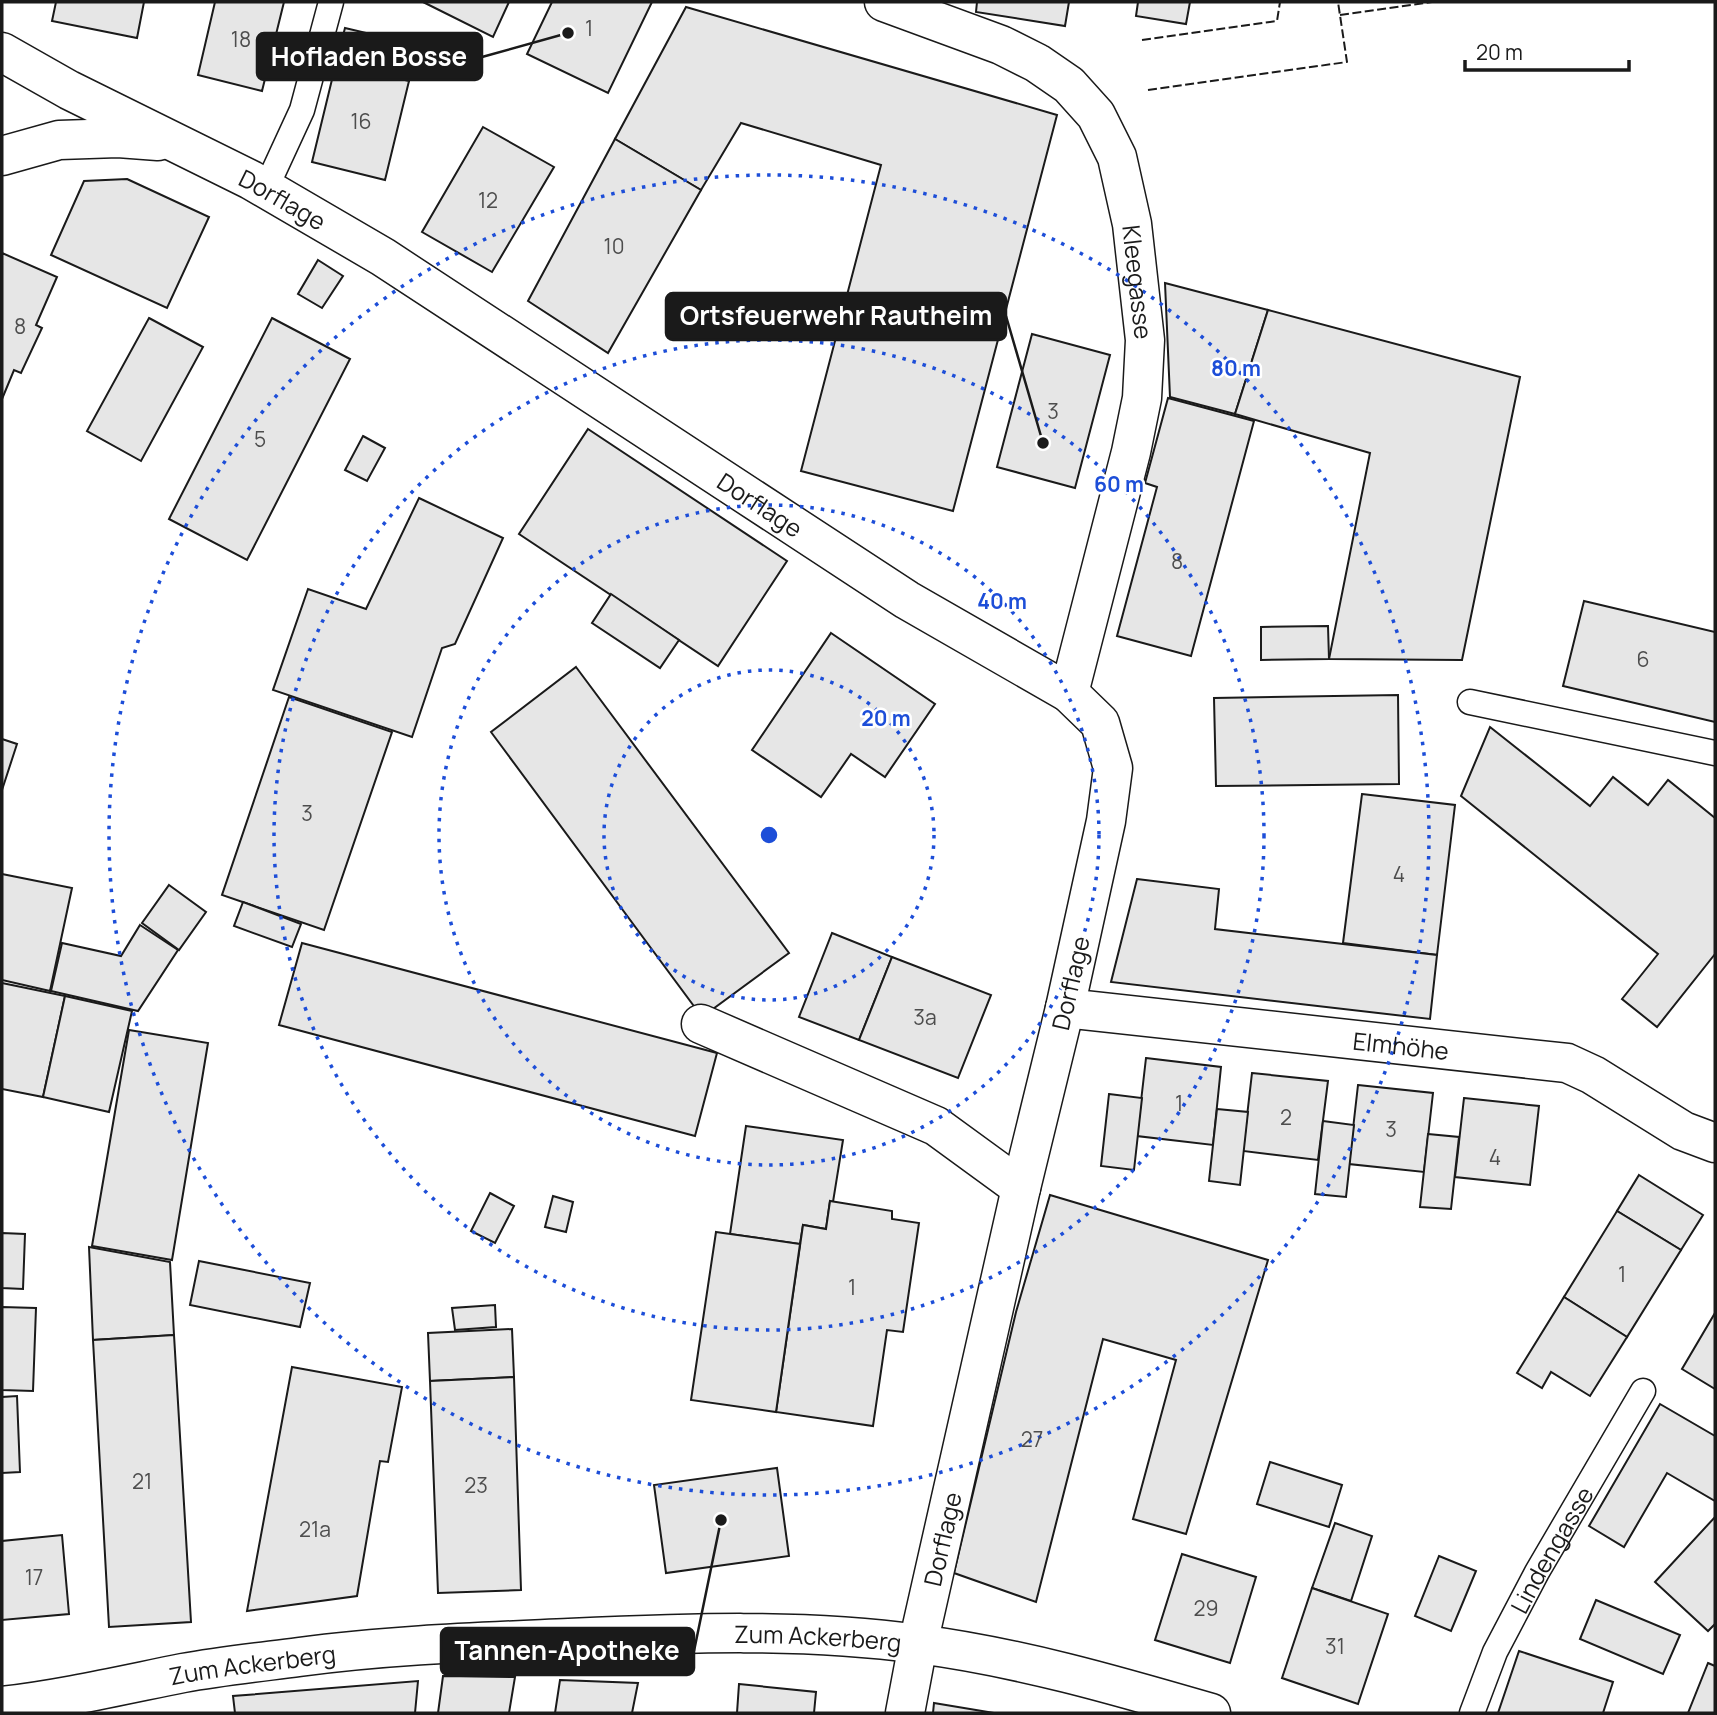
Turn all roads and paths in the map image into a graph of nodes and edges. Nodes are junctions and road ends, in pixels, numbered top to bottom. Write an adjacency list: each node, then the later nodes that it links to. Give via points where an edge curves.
1 (331, 2): 6 (lane, via 302,110)
2 (884, 2): 7 (street, Kleegasse, via 1037,63 1069,85 1096,115 1117,156 1132,224 1144,340 1142,398)
3 (2, 52): 4 (street, Dorflage)
4 (178, 142): 5 (street, via 59,140); 6 (street, Dorflage)
5 (2, 156)
6 (266, 188): 7 (street, Dorflage, via 395,265 907,600)
7 (1069, 693): 10 (street, Dorflage, via 1100,723 1113,768 1106,821)
8 (1470, 702): 9 (lane)
9 (1715, 753)
10 (1065, 1008): 12 (street, Elmhöhe, via 1567,1063 1683,1131); 13 (street, Dorflage)
11 (701, 1024): 13 (street, via 936,1126)
12 (1715, 1143)
13 (1021, 1188): 15 (street, Dorflage)
14 (1643, 1391): 20 (lane, Lindengasse, via 1525,1595 1495,1652)
15 (918, 1644): 16 (street, Zum Ackerberg, via 797,1634 701,1633 434,1644 187,1673); 18 (street, Dorflage); 19 (street, Zum Ackerberg, via 1019,1662)
16 (95, 1702): 17 (street, Zum Ackerberg)
17 (2, 1706)
18 (905, 1713)
19 (1211, 1713)
20 (1472, 1713)

